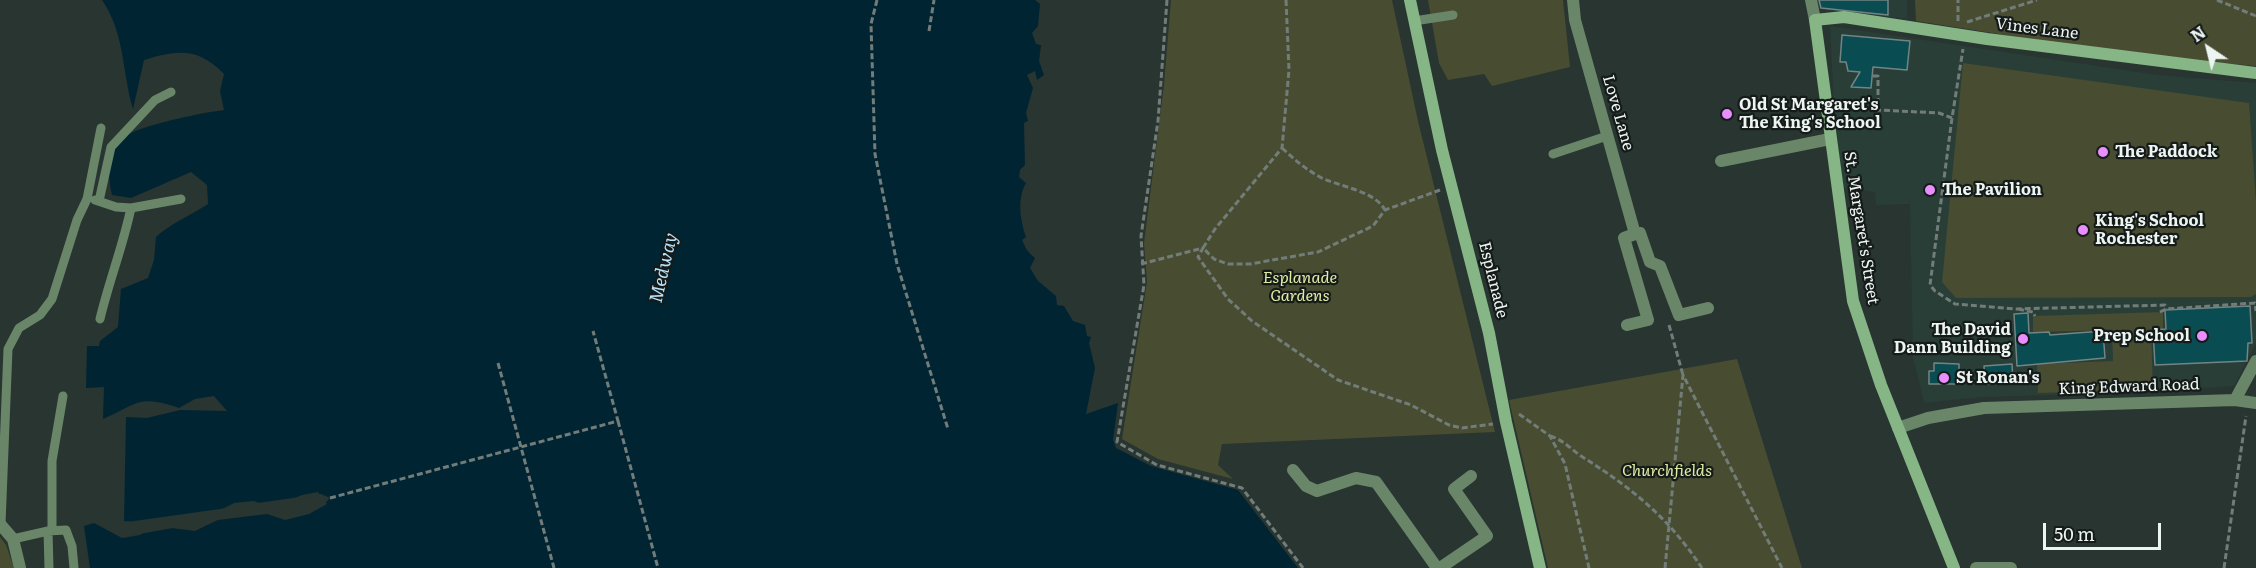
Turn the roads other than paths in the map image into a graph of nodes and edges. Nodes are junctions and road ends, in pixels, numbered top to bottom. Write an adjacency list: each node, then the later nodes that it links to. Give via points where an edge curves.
1 (1410, 0): 6 (street, Esplanade)
2 (1573, 0): 10 (street, Love Lane)
3 (1811, 0): 5 (street)
4 (1453, 15): 6 (lane)
5 (1815, 20): 7 (street, Vines Lane, via 1844,17); 11 (street, St. Margaret's Street)
6 (1414, 21): 35 (street, Esplanade)
7 (2256, 73)
8 (171, 92): 16 (lane, via 155,100 111,147)
9 (101, 128): 14 (lane)
10 (1607, 136): 12 (lane); 18 (street, Love Lane)
11 (1830, 139): 13 (street); 25 (street, St. Margaret's Street, via 1853,301)
12 (1553, 154)
13 (1721, 161)
14 (87, 199): 16 (lane); 28 (lane, via 52,299 40,315 19,328 8,349)
15 (181, 199): 17 (lane)
16 (99, 201): 17 (lane)
17 (131, 208): 20 (lane)
18 (1635, 234): 19 (street, Love Lane, via 1640,233 1650,262 1660,266 1679,315); 21 (street, via 1624,238 1648,320)
19 (1708, 308)
20 (100, 319)
21 (1627, 325)
22 (2256, 361): 24 (street)
23 (63, 396): 29 (lane, via 51,476)
24 (2246, 402): 25 (street, King Edward Road, via 1984,408)
25 (1898, 428): 36 (street, St. Margaret's Street)
26 (1293, 470): 34 (street, via 1306,486 1317,490 1356,478 1376,482)
27 (1471, 476): 34 (street, via 1454,489 1487,536)
28 (0, 524): 30 (street)
29 (50, 530): 30 (lane); 32 (lane); 33 (lane, via 69,533)
30 (13, 539): 31 (street)
31 (20, 568)
32 (49, 568)
33 (74, 568)
34 (1438, 568)
35 (1540, 568)
36 (1954, 568)
37 (1977, 568): 38 (street)
38 (2012, 568)

